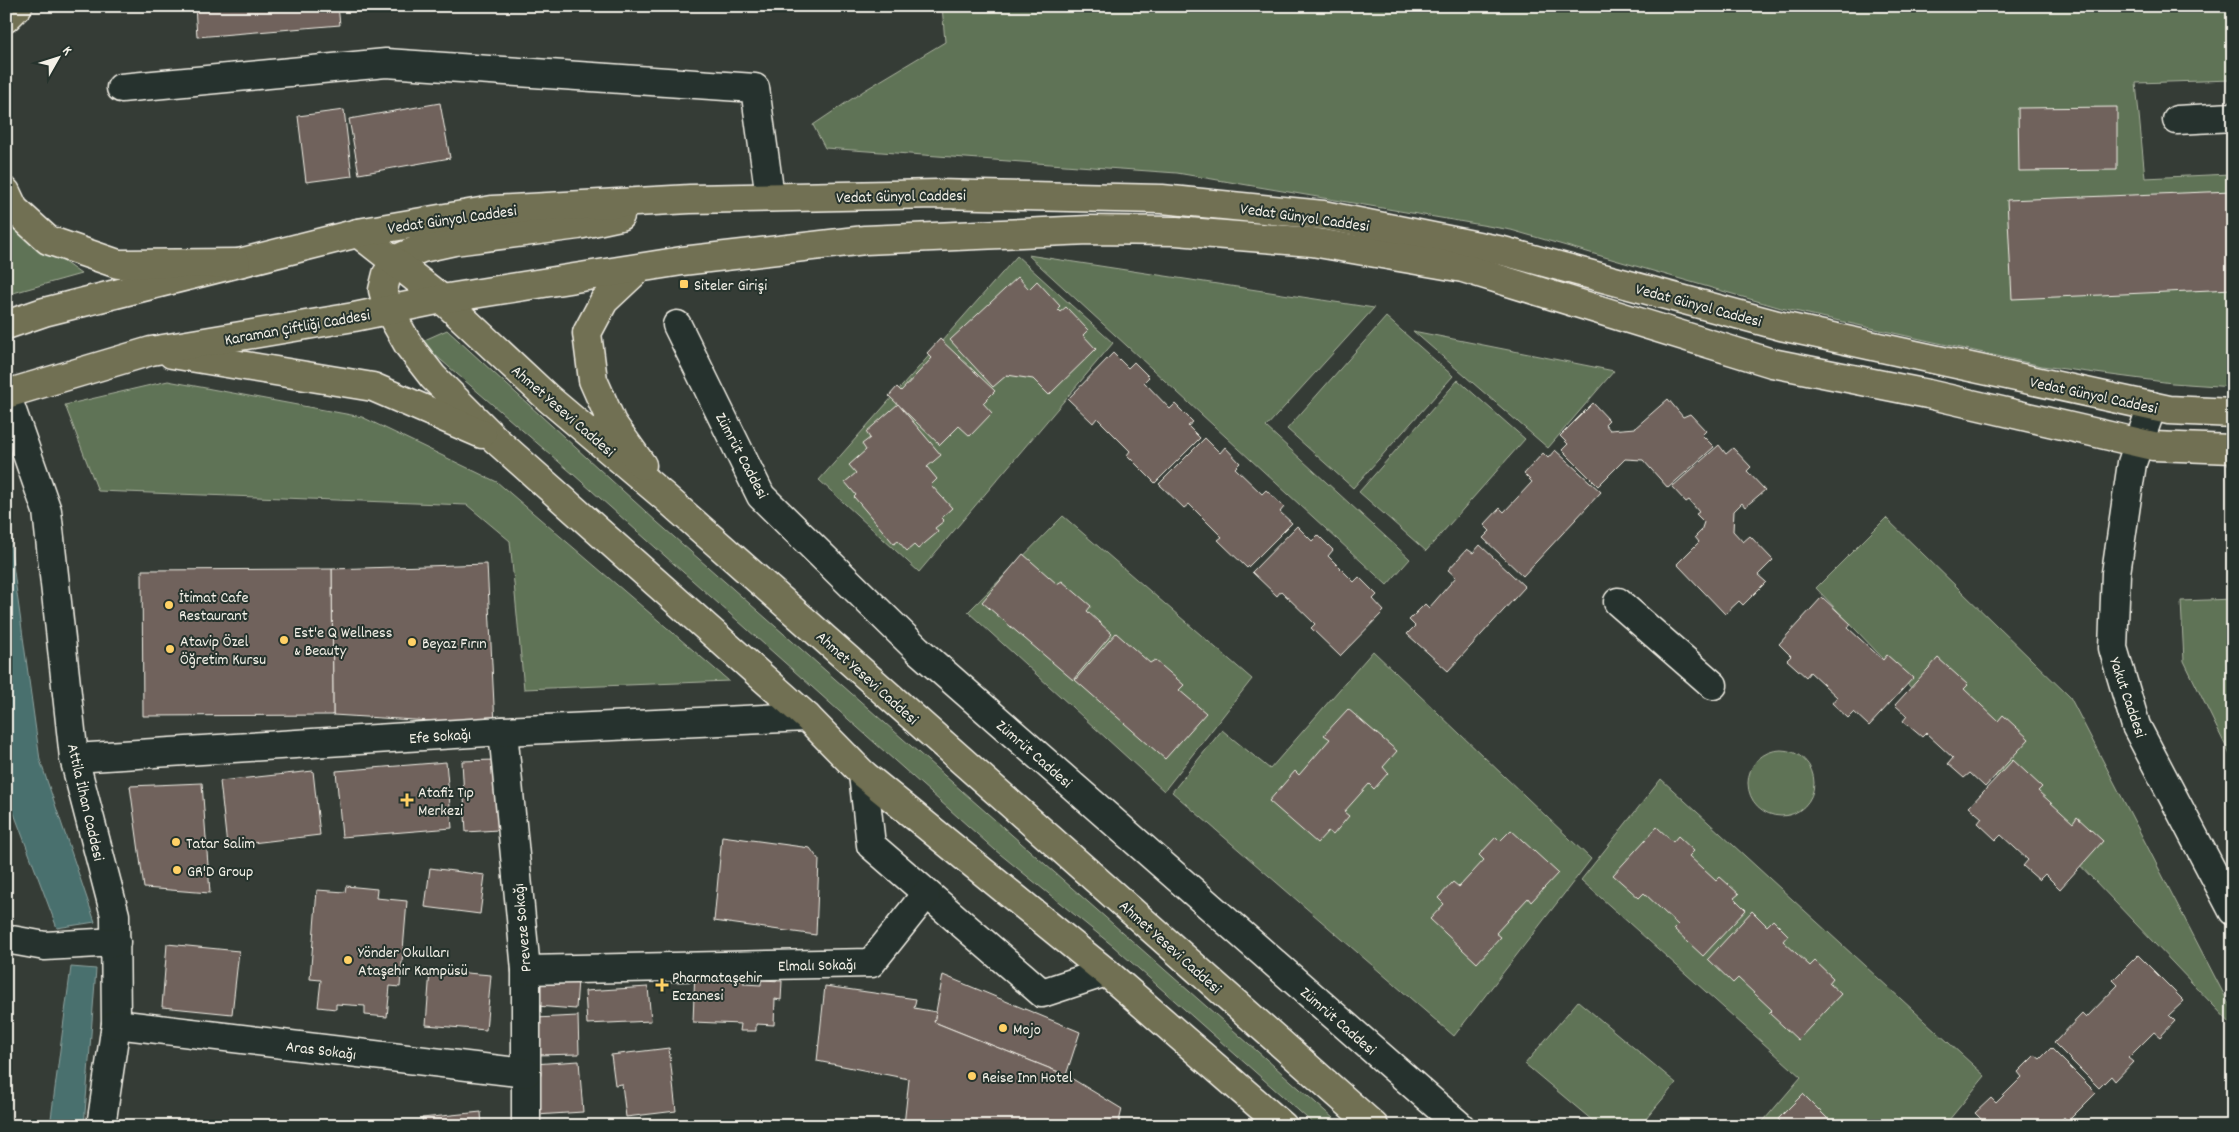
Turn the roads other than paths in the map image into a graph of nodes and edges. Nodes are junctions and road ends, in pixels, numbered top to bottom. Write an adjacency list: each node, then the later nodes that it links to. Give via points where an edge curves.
1 (18, 6): 2 (main road)
2 (6, 18)
3 (121, 88): 7 (street, via 386,63 756,88)
4 (2233, 117): 5 (street)
5 (2177, 120)
6 (6, 192): 11 (main road, via 14,209 48,240 118,264)
7 (770, 197): 8 (main road, Vedat Günyol Caddesi); 19 (main road, Vedat Günyol Caddesi, via 937,194 1162,199 1323,216 1503,251 1781,326)
8 (690, 199): 9 (main road, Vedat Günyol Caddesi, via 492,210); 10 (main road, via 578,225 454,241 422,248)
9 (358, 233): 10 (main road, Ahmet Yesevi Caddesi); 11 (main road)
10 (397, 262): 13 (main road, Ahmet Yesevi Caddesi); 14 (main road, via 387,274 383,290)
11 (236, 263): 15 (main road, via 44,312)
12 (638, 269): 13 (main road, Vedat Günyol Caddesi); 22 (main road, Vedat Günyol Caddesi, via 865,240 1089,230 1176,231 1312,242 1463,268 1772,363 1928,394); 24 (main road, via 604,301 587,334 593,380 612,423)
13 (442, 298): 14 (main road, Karaman Çiftliği Caddesi); 24 (main road, Ahmet Yesevi Caddesi, via 549,399)
14 (388, 309): 17 (main road, Karaman Çiftliği Caddesi); 21 (main road, via 409,346 433,377)
15 (6, 325)
16 (677, 325): 43 (street, Zümrüt Caddesi, via 761,496 918,650)
17 (151, 351): 18 (main road); 21 (main road, via 373,387)
18 (6, 394): 29 (street, Attila İlhan Caddesi, via 48,511)
19 (2152, 406): 20 (main road, Vedat Günyol Caddesi, via 2169,410); 22 (street, Yakut Caddesi)
20 (2233, 413)
21 (496, 440): 27 (main road)
22 (2139, 443): 23 (main road, Vedat Günyol Caddesi); 32 (street, Yakut Caddesi, via 2132,463 2116,572 2113,648 2136,726)
23 (2233, 449)
24 (666, 498): 42 (main road, Ahmet Yesevi Caddesi)
25 (1618, 602): 26 (street)
26 (1713, 685)
27 (807, 717): 28 (street, Efe Sokağı); 30 (main road)
28 (503, 731): 29 (street, Efe Sokağı); 35 (street, Preveze Sokağı)
29 (74, 758): 34 (street, Attila İlhan Caddesi, via 115,915)
30 (863, 774): 31 (street, via 871,845); 36 (main road)
31 (926, 894): 35 (street, Elmalı Sokağı, via 871,963); 36 (street, via 1042,993)
32 (2233, 911)
33 (6, 939): 34 (street, via 45,946)
34 (116, 942): 37 (street, Attila İlhan Caddesi)
35 (526, 970): 38 (street, Preveze Sokağı)
36 (1106, 972): 41 (main road)
37 (116, 1024): 38 (street, Aras Sokağı); 39 (street, Attila İlhan Caddesi)
38 (526, 1073): 40 (street, Preveze Sokağı)
39 (101, 1126)
40 (526, 1126)
41 (1283, 1126)
42 (1374, 1126)
43 (1460, 1126)

